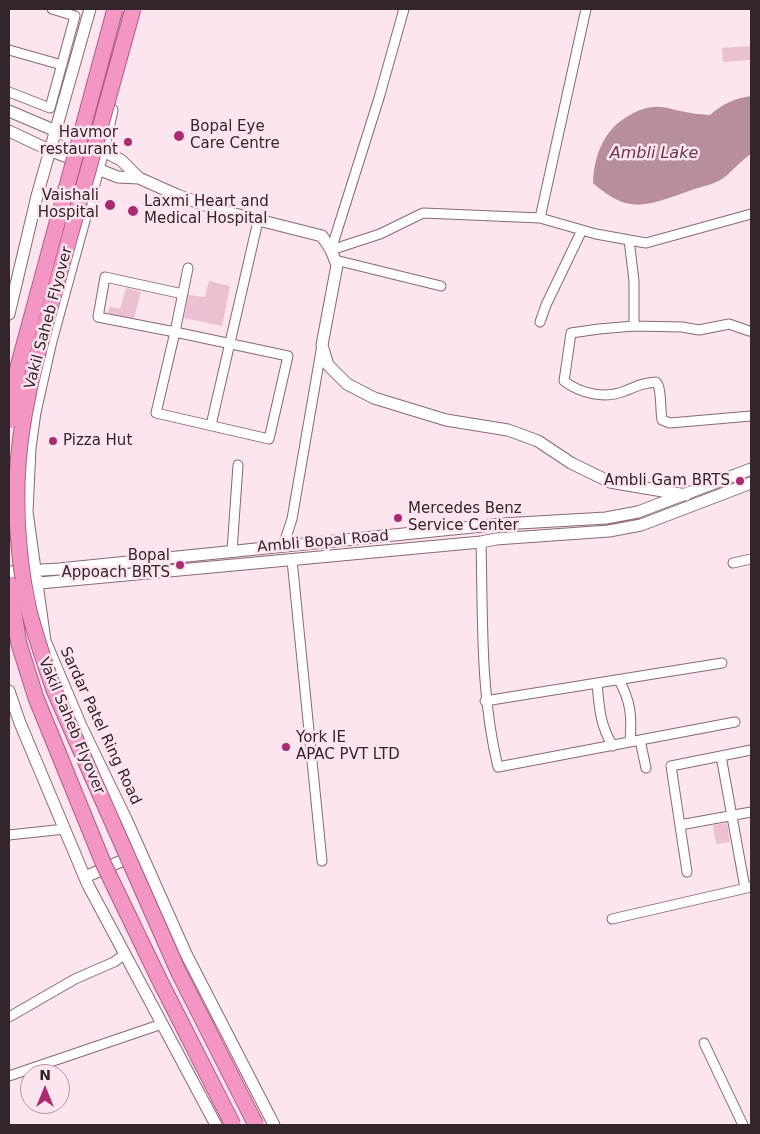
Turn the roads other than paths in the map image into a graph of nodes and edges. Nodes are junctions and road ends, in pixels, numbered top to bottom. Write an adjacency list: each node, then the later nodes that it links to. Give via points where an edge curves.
1 (52, 9): 9 (street, via 75,16)
2 (90, 9): 12 (street)
3 (115, 9): 36 (highway, Vakil Saheb Flyover, bridge, via 18,367)
4 (132, 9): 82 (highway, Vakil Saheb Flyover, bridge, via 32,376 17,482 18,526 29,609 54,690 178,973)
5 (140, 9): 15 (street)
6 (404, 9): 23 (street)
7 (586, 9): 19 (street)
8 (9, 50): 9 (street)
9 (62, 65): 10 (street, via 50,108)
10 (9, 92)
11 (9, 111): 12 (street)
12 (55, 130): 14 (street); 15 (street)
13 (9, 131): 14 (street)
14 (49, 150): 16 (street); 25 (street)
15 (103, 151): 16 (street); 17 (street, via 121,160)
16 (98, 168): 17 (street, via 118,177); 48 (street, Sardar Patel Ring Road, via 35,412 27,512)
17 (139, 178): 20 (street, via 177,195)
18 (751, 214): 22 (street, via 646,243)
19 (540, 218): 21 (street); 23 (street, via 423,214)
20 (258, 221): 23 (street, via 322,236); 33 (street)
21 (582, 230): 22 (street); 29 (street)
22 (630, 240): 30 (street)
23 (333, 255): 26 (street); 34 (street, via 337,265)
24 (188, 268): 27 (street)
25 (12, 283): 28 (street)
26 (440, 286)
27 (182, 294): 32 (street); 32 (street, via 106,277 98,317)
28 (9, 314)
29 (540, 322)
30 (634, 326): 31 (street, via 699,330 729,324); 35 (street, via 571,334 564,381 574,389 598,395 624,392 641,383 656,382 660,388 662,420 670,423)
31 (748, 331)
32 (176, 332): 33 (street); 37 (street, via 156,413)
33 (230, 344): 37 (street); 37 (street, via 288,356 269,439)
34 (322, 345): 41 (street, via 328,365 347,384 374,398 446,420 508,430 538,441 571,463 610,482); 43 (street, via 292,519)
35 (751, 416)
36 (9, 421)
37 (211, 425)
38 (238, 465): 44 (street)
39 (751, 469): 41 (street, Ambli Bopal Road)
40 (751, 483): 42 (street, Ambli Bopal Road, via 641,525 609,531)
41 (686, 494): 43 (street, Ambli Bopal Road, via 638,512 606,518 502,524)
42 (480, 542): 46 (street, Ambli Bopal Road); 56 (street)
43 (283, 546): 44 (street, Ambli Bopal Road)
44 (232, 551): 48 (street, Ambli Bopal Road)
45 (751, 559): 47 (street)
46 (292, 560): 50 (street, Ambli Bopal Road); 70 (street)
47 (733, 562)
48 (35, 570): 49 (street, Ambli Bopal Road); 50 (street, Sardar Patel Ring Road)
49 (9, 572)
50 (36, 584): 51 (street, Ambli Bopal Road); 69 (street, Sardar Patel Ring Road, via 45,641)
51 (9, 585): 81 (highway, Vakil Saheb Flyover, bridge, via 19,644 36,698 104,865)
52 (722, 663): 53 (street)
53 (619, 680): 54 (street); 59 (street, via 631,712)
54 (596, 683): 56 (street); 60 (street, via 603,728)
55 (9, 691): 67 (street)
56 (486, 701): 60 (street, via 498,767)
57 (736, 722): 58 (street)
58 (640, 740): 59 (street); 63 (street)
59 (630, 742): 60 (street)
60 (613, 746)
61 (751, 750): 62 (street)
62 (721, 756): 65 (street); 66 (street, via 671,766)
63 (646, 768)
64 (751, 812): 65 (street)
65 (731, 816): 66 (street); 73 (street)
66 (680, 825): 71 (street)
67 (65, 828): 68 (street); 72 (street)
68 (9, 835)
69 (141, 852): 72 (street); 83 (street, Sardar Patel Ring Road, via 186,954)
70 (322, 861)
71 (687, 872)
72 (85, 878): 75 (street)
73 (748, 887): 74 (street)
74 (612, 919)
75 (125, 954): 76 (street); 77 (street)
76 (9, 1017)
77 (162, 1024): 79 (street); 80 (street)
78 (704, 1043): 84 (street)
79 (9, 1076)
80 (216, 1125)
81 (233, 1125)
82 (256, 1125)
83 (274, 1125)
84 (743, 1125)

